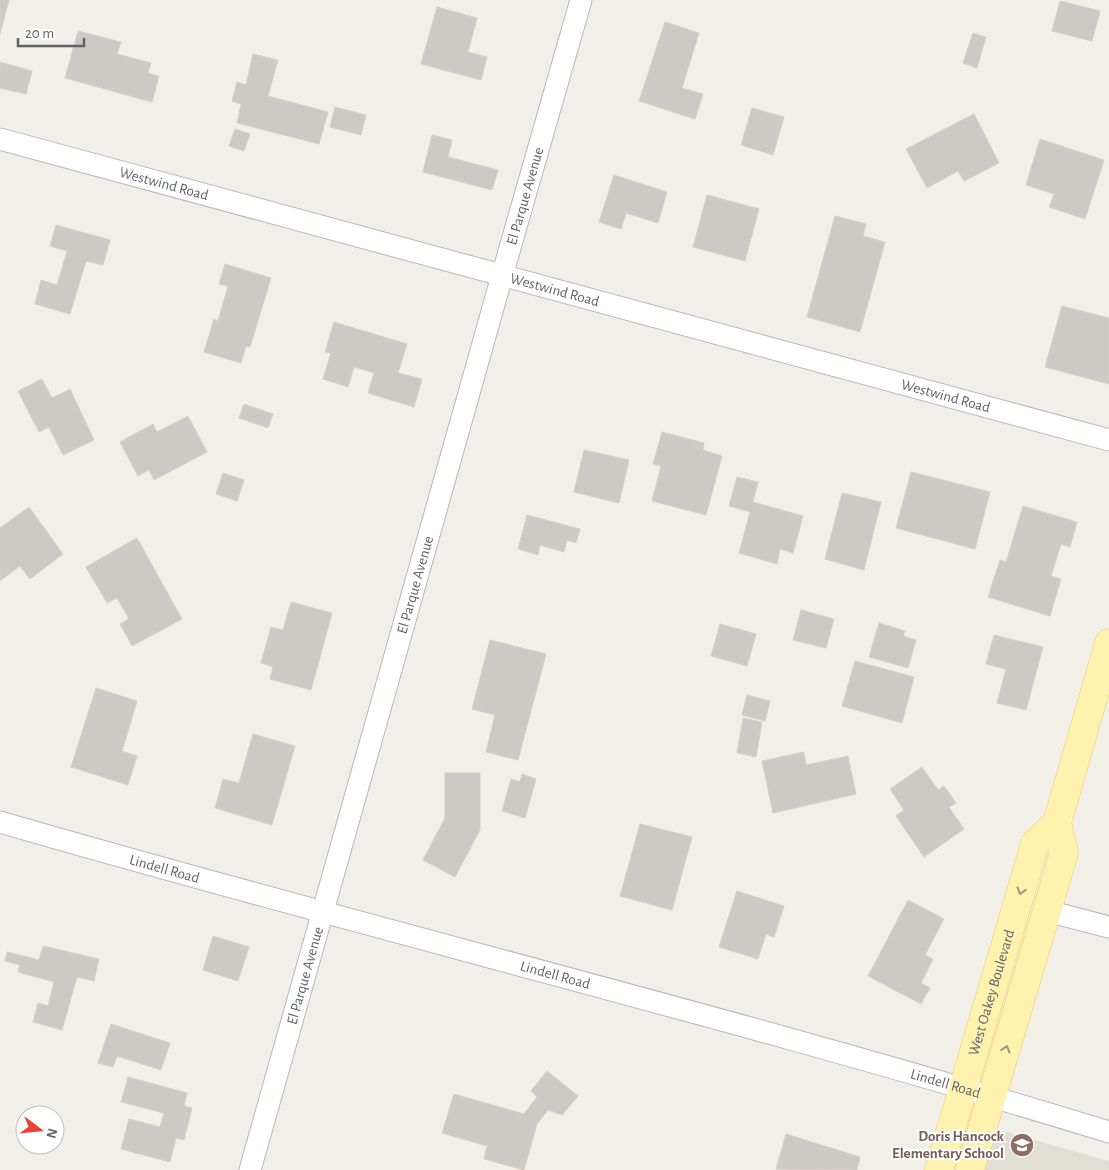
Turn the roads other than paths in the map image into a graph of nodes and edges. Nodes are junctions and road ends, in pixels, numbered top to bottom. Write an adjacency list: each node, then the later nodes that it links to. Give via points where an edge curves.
1 (582, 0): 3 (street, El Parque Avenue)
2 (0, 139): 3 (street, Westwind Road)
3 (502, 276): 4 (street, Westwind Road); 8 (street, El Parque Avenue)
4 (1109, 440)
5 (1109, 642): 7 (main road, West Oakey Boulevard)
6 (0, 822): 8 (street, Lindell Road)
7 (1057, 823): 9 (main road, West Oakey Boulevard, via 1064,853); 11 (main road, West Oakey Boulevard, one-way to 11, via 1035,844)
8 (322, 911): 11 (street, Lindell Road); 14 (street, El Parque Avenue)
9 (1047, 911): 10 (street); 12 (main road, West Oakey Boulevard, one-way to 9)
10 (1109, 927)
11 (964, 1087): 12 (street, Lindell Road); 15 (main road, West Oakey Boulevard)
12 (992, 1096): 13 (street, Lindell Road); 16 (main road, West Oakey Boulevard)
13 (1109, 1132)
14 (250, 1170)
15 (939, 1170)
16 (970, 1170)

